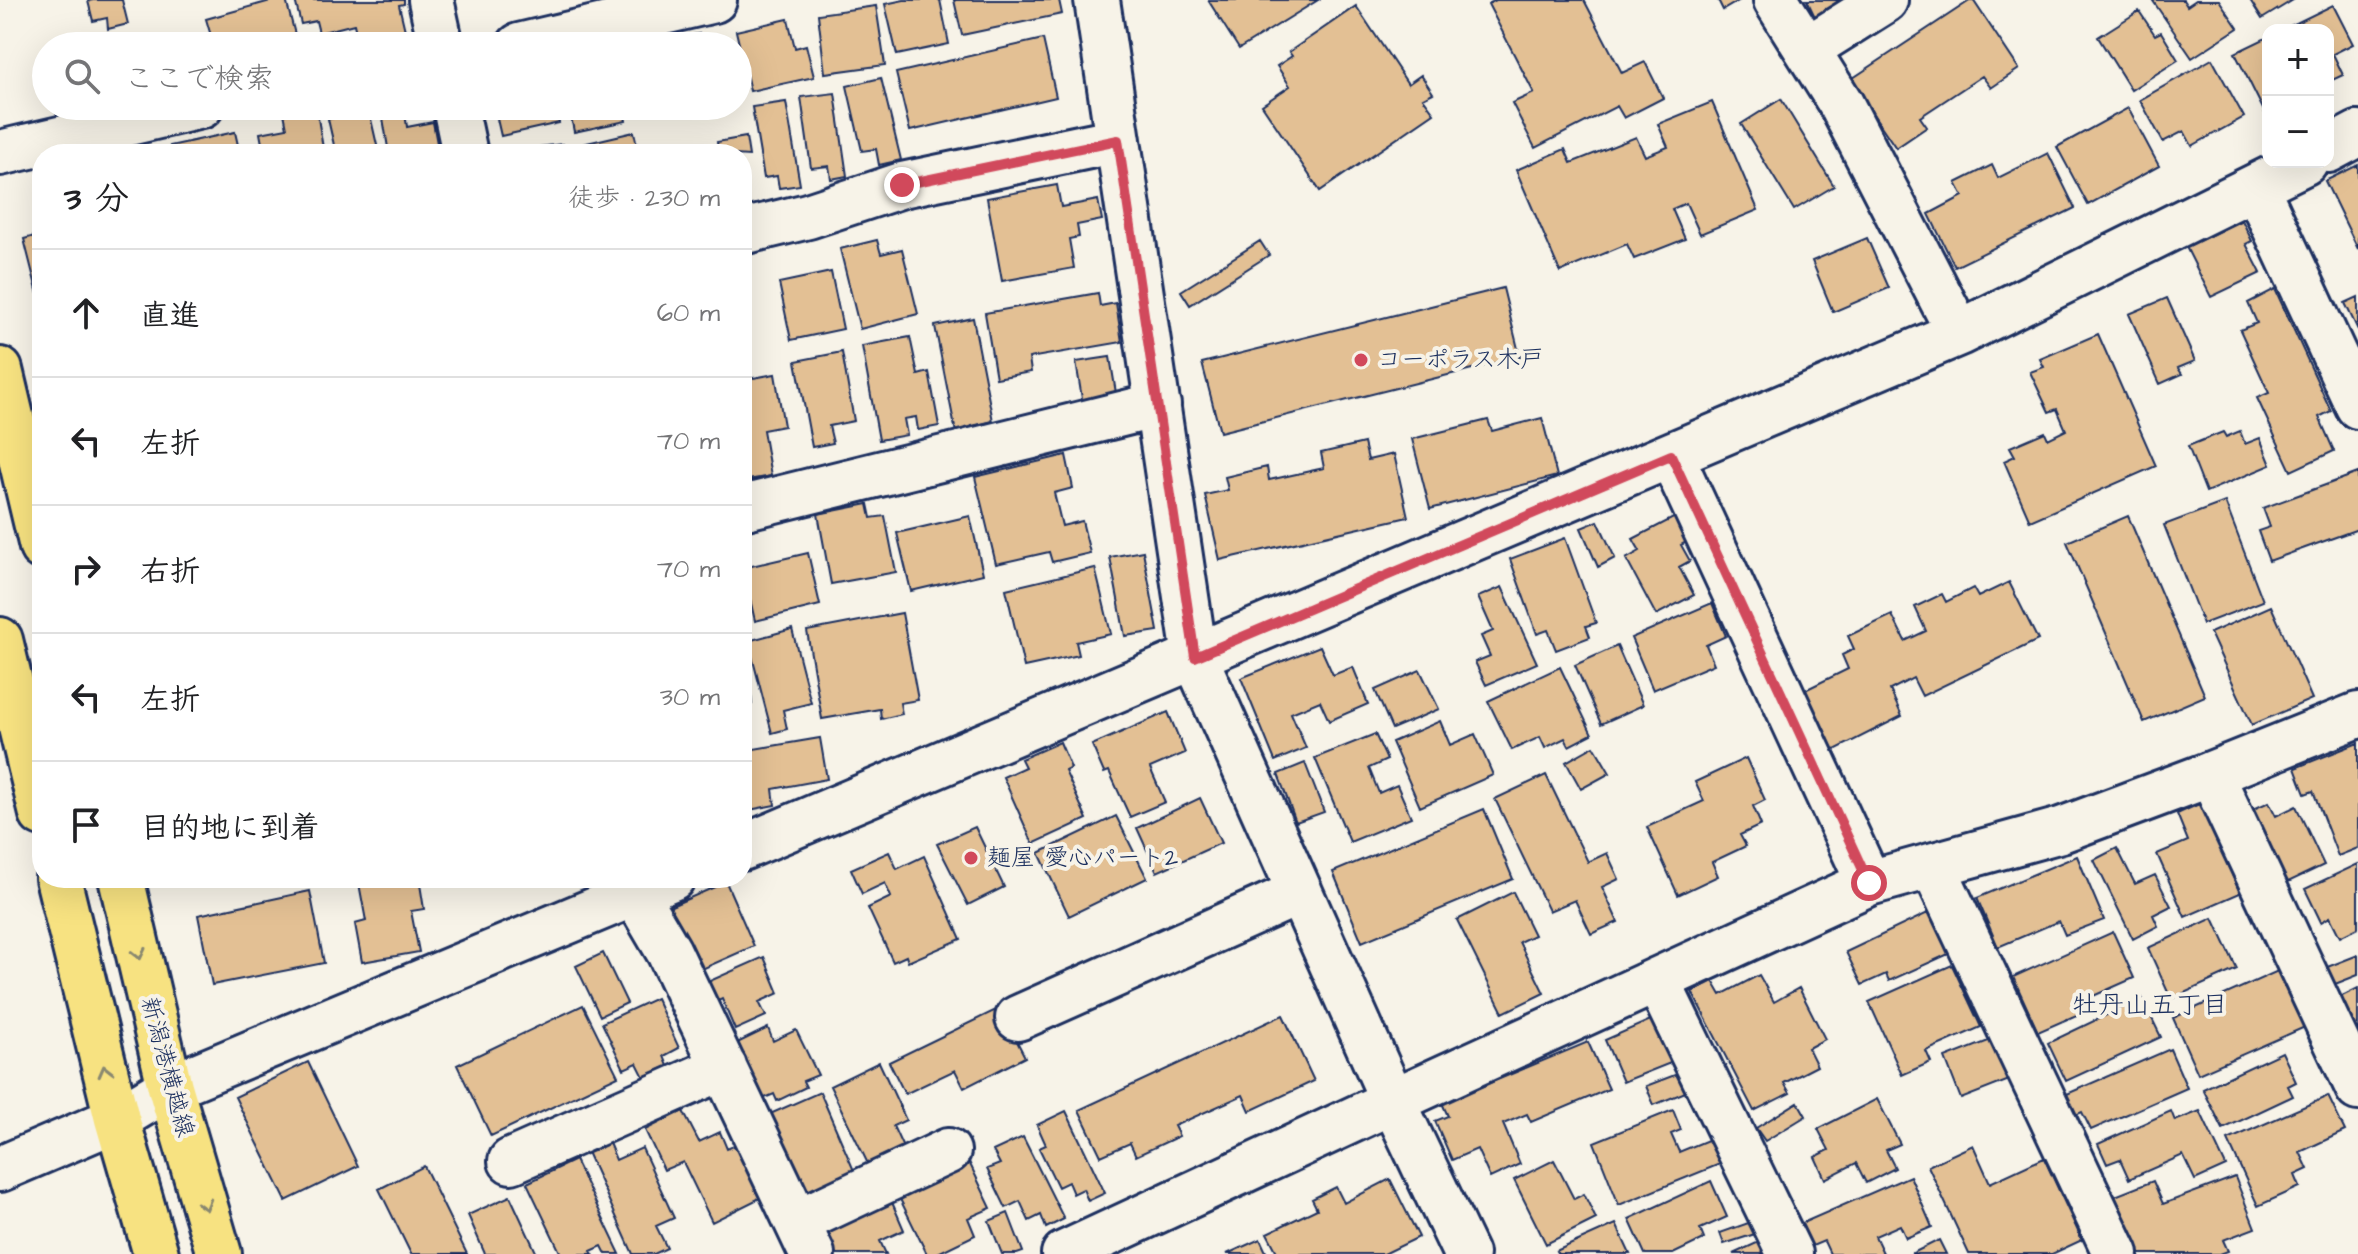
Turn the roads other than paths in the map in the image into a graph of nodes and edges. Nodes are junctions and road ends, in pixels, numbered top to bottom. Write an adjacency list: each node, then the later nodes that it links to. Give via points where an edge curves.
1 (431, 0): 6 (street)
2 (714, 0): 7 (street)
3 (1097, 0): 12 (street)
4 (1776, 0): 8 (street)
5 (1885, 0): 8 (street)
6 (438, 32)
7 (578, 32)
8 (1807, 49): 21 (street, via 1841,104)
9 (141, 120): 13 (street)
10 (458, 120): 14 (street)
11 (2358, 134): 16 (street)
12 (1118, 140): 20 (street, via 902,185); 23 (street)
13 (38, 144)
14 (463, 144)
15 (32, 146): 17 (street)
16 (2334, 147)
17 (0, 153)
18 (2293, 168): 19 (street)
19 (2256, 187): 21 (street); 24 (street)
20 (752, 230)
21 (1959, 333): 25 (street)
22 (0, 370): 26 (main road)
23 (1158, 405): 27 (street); 29 (street)
24 (2358, 406)
25 (1671, 455): 29 (street); 35 (street)
26 (32, 505)
27 (752, 506)
28 (0, 640): 31 (main road)
29 (1195, 657): 33 (street); 40 (street)
30 (2358, 715): 32 (street)
31 (32, 773)
32 (2211, 774): 34 (street, via 2061,830); 45 (street)
33 (752, 844)
34 (1933, 866): 35 (street); 57 (street)
35 (1869, 883): 41 (street)
36 (60, 888): 47 (main road, one-way to 36)
37 (123, 888): 44 (main road, 新潟港横越線, one-way to 44)
38 (640, 888): 44 (street)
39 (648, 888): 43 (street, via 669,952)
40 (1300, 892): 42 (street); 46 (street)
41 (1657, 980): 46 (street); 56 (street)
42 (1018, 1018)
43 (724, 1067): 49 (street); 51 (street)
44 (170, 1087): 47 (street); 53 (main road, 新潟港横越線, one-way to 53)
45 (2358, 1088)
46 (1393, 1101): 54 (street); 55 (street)
47 (117, 1119): 50 (street); 52 (main road)
48 (948, 1151): 51 (street)
49 (511, 1161)
50 (0, 1169)
51 (804, 1238)
52 (156, 1254)
53 (219, 1254)
54 (1064, 1254)
55 (1466, 1254)
56 (1790, 1254)
57 (2116, 1254)

